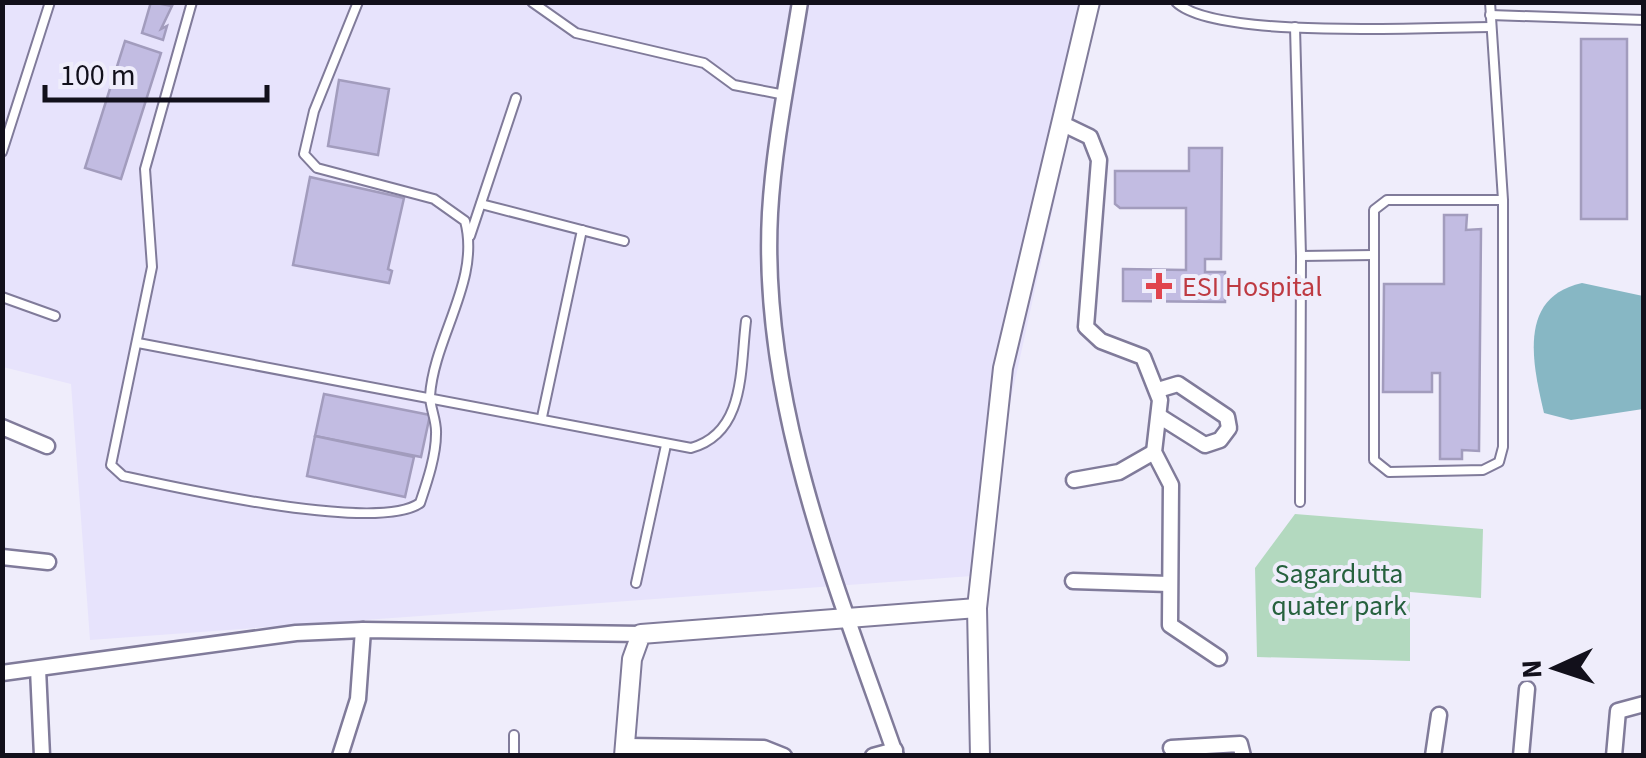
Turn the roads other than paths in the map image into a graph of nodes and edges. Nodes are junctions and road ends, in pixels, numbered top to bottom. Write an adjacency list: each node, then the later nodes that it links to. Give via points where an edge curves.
1 (50, 2): 16 (lane)
2 (192, 2): 27 (lane, via 145,169 154,247)
3 (358, 2): 20 (lane, via 304,154 317,168 434,199 465,221)
4 (532, 2): 13 (lane, via 576,33 704,63 734,84)
5 (800, 2): 13 (street)
6 (1090, 2): 15 (street)
7 (1176, 2): 12 (lane, via 1200,18)
8 (1490, 2): 9 (lane)
9 (1490, 14): 10 (lane); 11 (lane)
10 (1644, 20)
11 (1492, 27): 12 (lane); 17 (lane)
12 (1295, 28): 23 (lane)
13 (785, 95): 44 (street, via 770,213 778,351 813,513)
14 (516, 98): 18 (lane)
15 (1063, 124): 28 (street, via 1090,138 1099,160 1086,327 1101,341 1143,357); 43 (street, via 1003,368)
16 (2, 152)
17 (1503, 200): 22 (lane, via 1382,202 1374,210); 22 (lane, via 1503,447 1490,468 1388,472 1374,460)
18 (481, 204): 19 (lane); 20 (lane)
19 (582, 230): 21 (lane); 31 (lane)
20 (470, 238): 29 (lane)
21 (624, 241)
22 (1374, 254): 23 (lane)
23 (1301, 256): 37 (lane)
24 (2, 297): 25 (lane)
25 (55, 316)
26 (746, 321): 33 (lane, via 729,422 704,444)
27 (138, 343): 29 (lane); 29 (lane, via 111,465 124,476 178,487 300,508 410,510 420,502 436,435)
28 (1158, 390): 30 (street); 30 (street, via 1178,384 1228,417 1229,428 1206,445)
29 (430, 396): 31 (lane)
30 (1158, 416): 35 (street)
31 (542, 417): 33 (lane)
32 (2, 427): 34 (street)
33 (666, 445): 41 (lane)
34 (47, 446)
35 (1154, 452): 36 (street, via 1120,472); 42 (street, via 1171,485)
36 (1074, 480)
37 (1300, 502)
38 (2, 557): 39 (street)
39 (48, 562)
40 (1074, 581): 42 (street)
41 (636, 583)
42 (1169, 584): 47 (street, via 1170,625)
43 (977, 608): 44 (street); 62 (street)
44 (846, 620): 46 (street); 56 (street)
45 (363, 630): 46 (street); 48 (street); 58 (street, via 358,699)
46 (642, 634): 55 (street, via 632,660)
47 (1219, 658)
48 (38, 669): 49 (street); 57 (street)
49 (2, 673)
50 (1527, 688): 65 (street)
51 (1644, 704): 66 (street, via 1618,711)
52 (1439, 716): 64 (street)
53 (514, 735): 59 (lane)
54 (1171, 748): 63 (street, via 1240,744)
55 (625, 751): 60 (street, via 764,748)
56 (896, 753): 61 (street)
57 (42, 756)
58 (340, 756)
59 (514, 756)
60 (784, 756)
61 (874, 756)
62 (980, 756)
63 (1244, 756)
64 (1433, 756)
65 (1522, 756)
66 (1614, 756)

